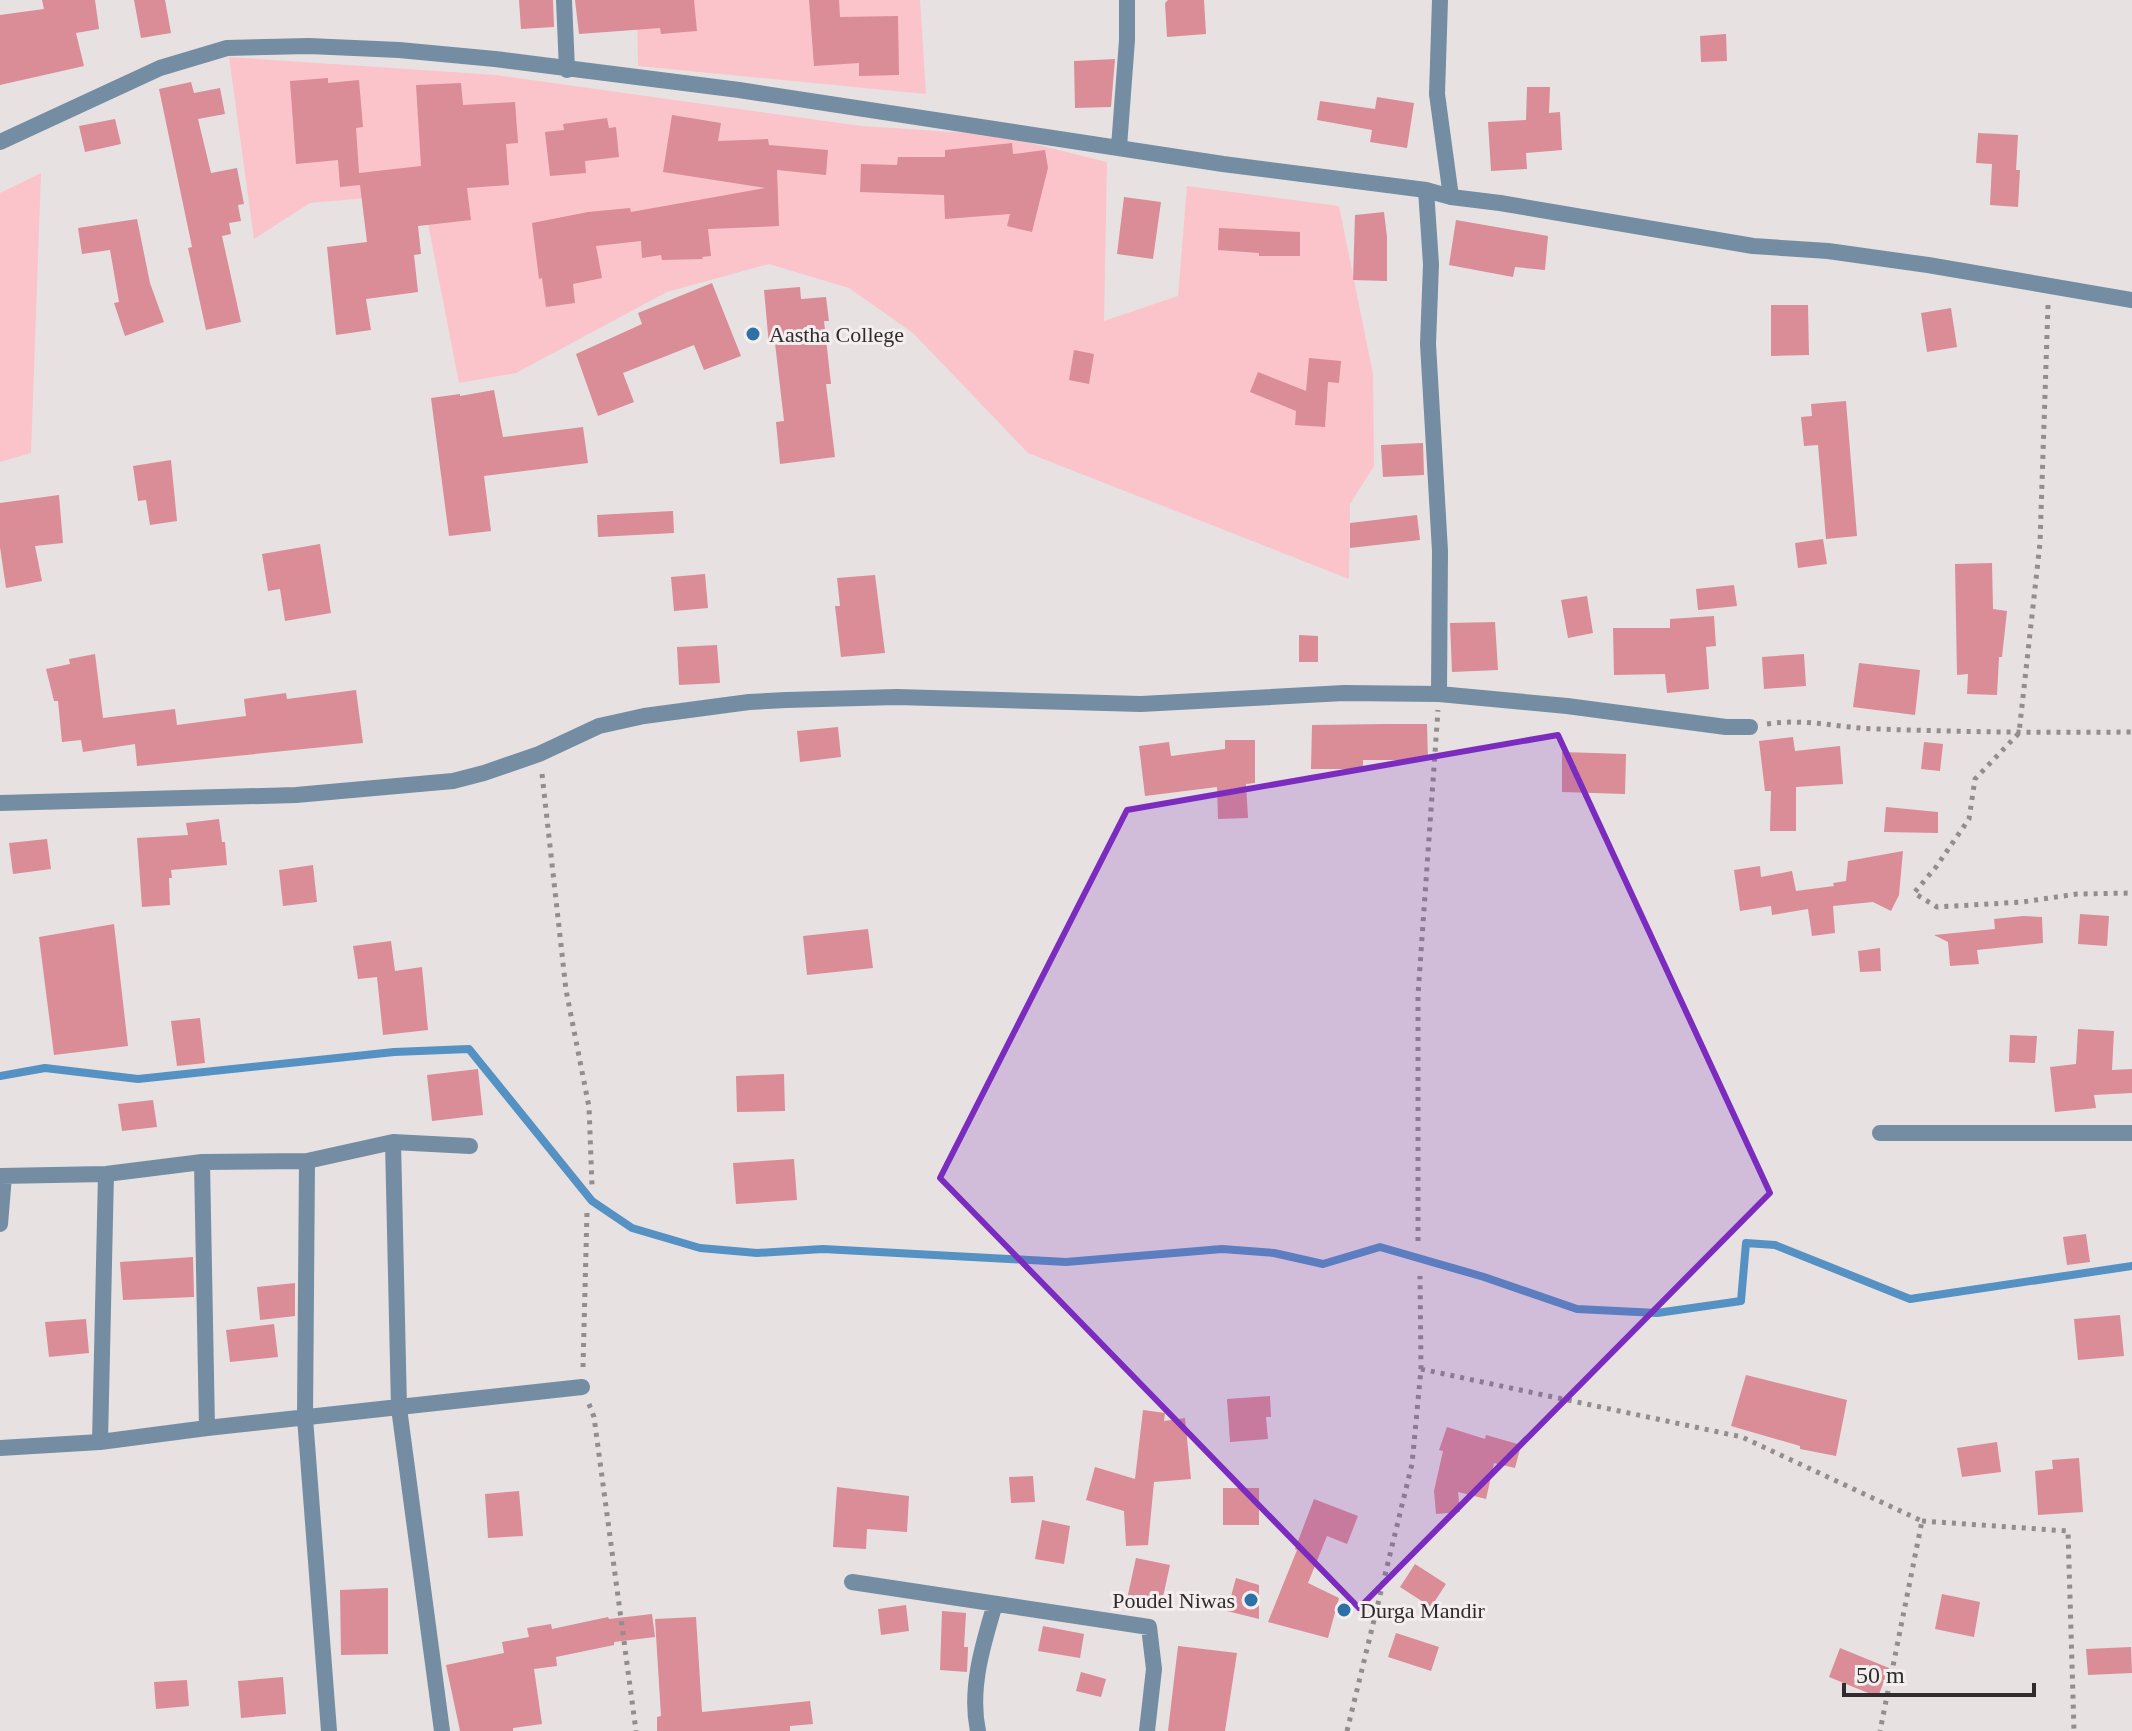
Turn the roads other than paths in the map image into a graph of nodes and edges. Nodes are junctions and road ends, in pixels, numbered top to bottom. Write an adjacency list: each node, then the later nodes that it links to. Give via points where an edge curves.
1 (564, 0): 4 (street)
2 (1127, 0): 6 (street)
3 (1440, 0): 8 (street, via 1437,94)
4 (567, 70): 5 (street, via 399,50 227,48 160,68); 6 (street)
5 (0, 142)
6 (1119, 147): 7 (street)
7 (1426, 190): 8 (street); 10 (street, via 1440,551)
8 (1451, 197): 9 (street)
9 (2132, 300)
10 (1439, 694): 11 (street); 12 (street, via 1344,693 1141,704 897,697 749,702 599,726 539,754 453,781 327,792)
11 (1750, 727)
12 (0, 803)
13 (1880, 1133): 14 (street)
14 (2132, 1133)
15 (393, 1142): 16 (street); 17 (street); 23 (street)
16 (470, 1146)
17 (307, 1161): 18 (street); 24 (street)
18 (202, 1162): 19 (street); 25 (street)
19 (106, 1174): 20 (street); 26 (street)
20 (2, 1176): 21 (street)
21 (0, 1224)
22 (582, 1387): 23 (street)
23 (399, 1408): 24 (street); 31 (street)
24 (305, 1418): 25 (street); 30 (street)
25 (207, 1428): 26 (street)
26 (100, 1442): 27 (street)
27 (0, 1448)
28 (852, 1582): 29 (street)
29 (995, 1604): 32 (street, via 973,1710); 33 (street, via 1149,1627 1154,1669)
30 (329, 1731)
31 (442, 1731)
32 (978, 1731)
33 (1147, 1731)

